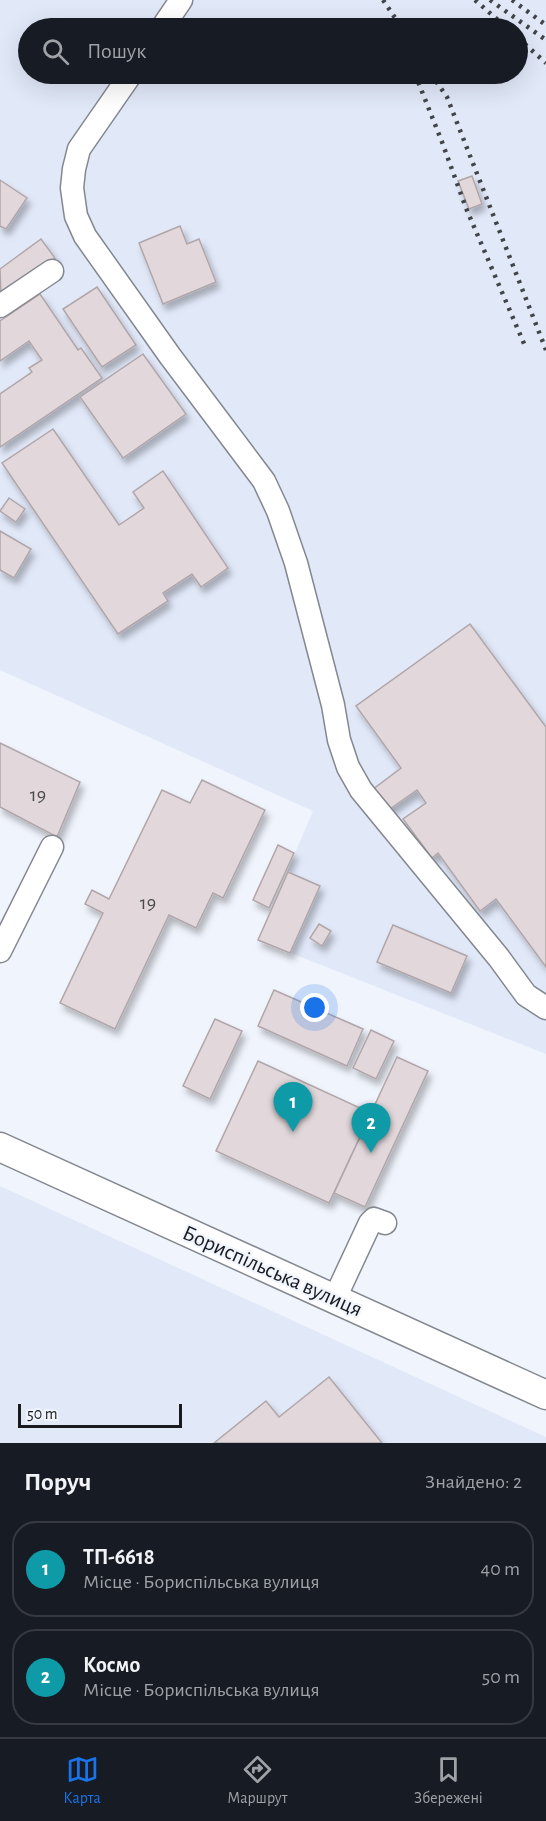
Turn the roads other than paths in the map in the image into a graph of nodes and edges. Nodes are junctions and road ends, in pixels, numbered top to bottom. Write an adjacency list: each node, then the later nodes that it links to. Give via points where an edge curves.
1 (181, 0): 2 (lane)
2 (169, 18)
3 (124, 84): 8 (lane, via 79,149 72,188 76,216 85,236 264,481 296,563 339,740 361,790 526,995)
4 (52, 272): 5 (lane)
5 (0, 306)
6 (52, 847): 7 (lane)
7 (0, 951)
8 (546, 1008)
9 (0, 1147): 11 (main road, Бориспільська вулиця)
10 (385, 1223): 11 (lane, via 374,1219 370,1223)
11 (335, 1298): 12 (main road, Бориспільська вулиця)
12 (546, 1395)

